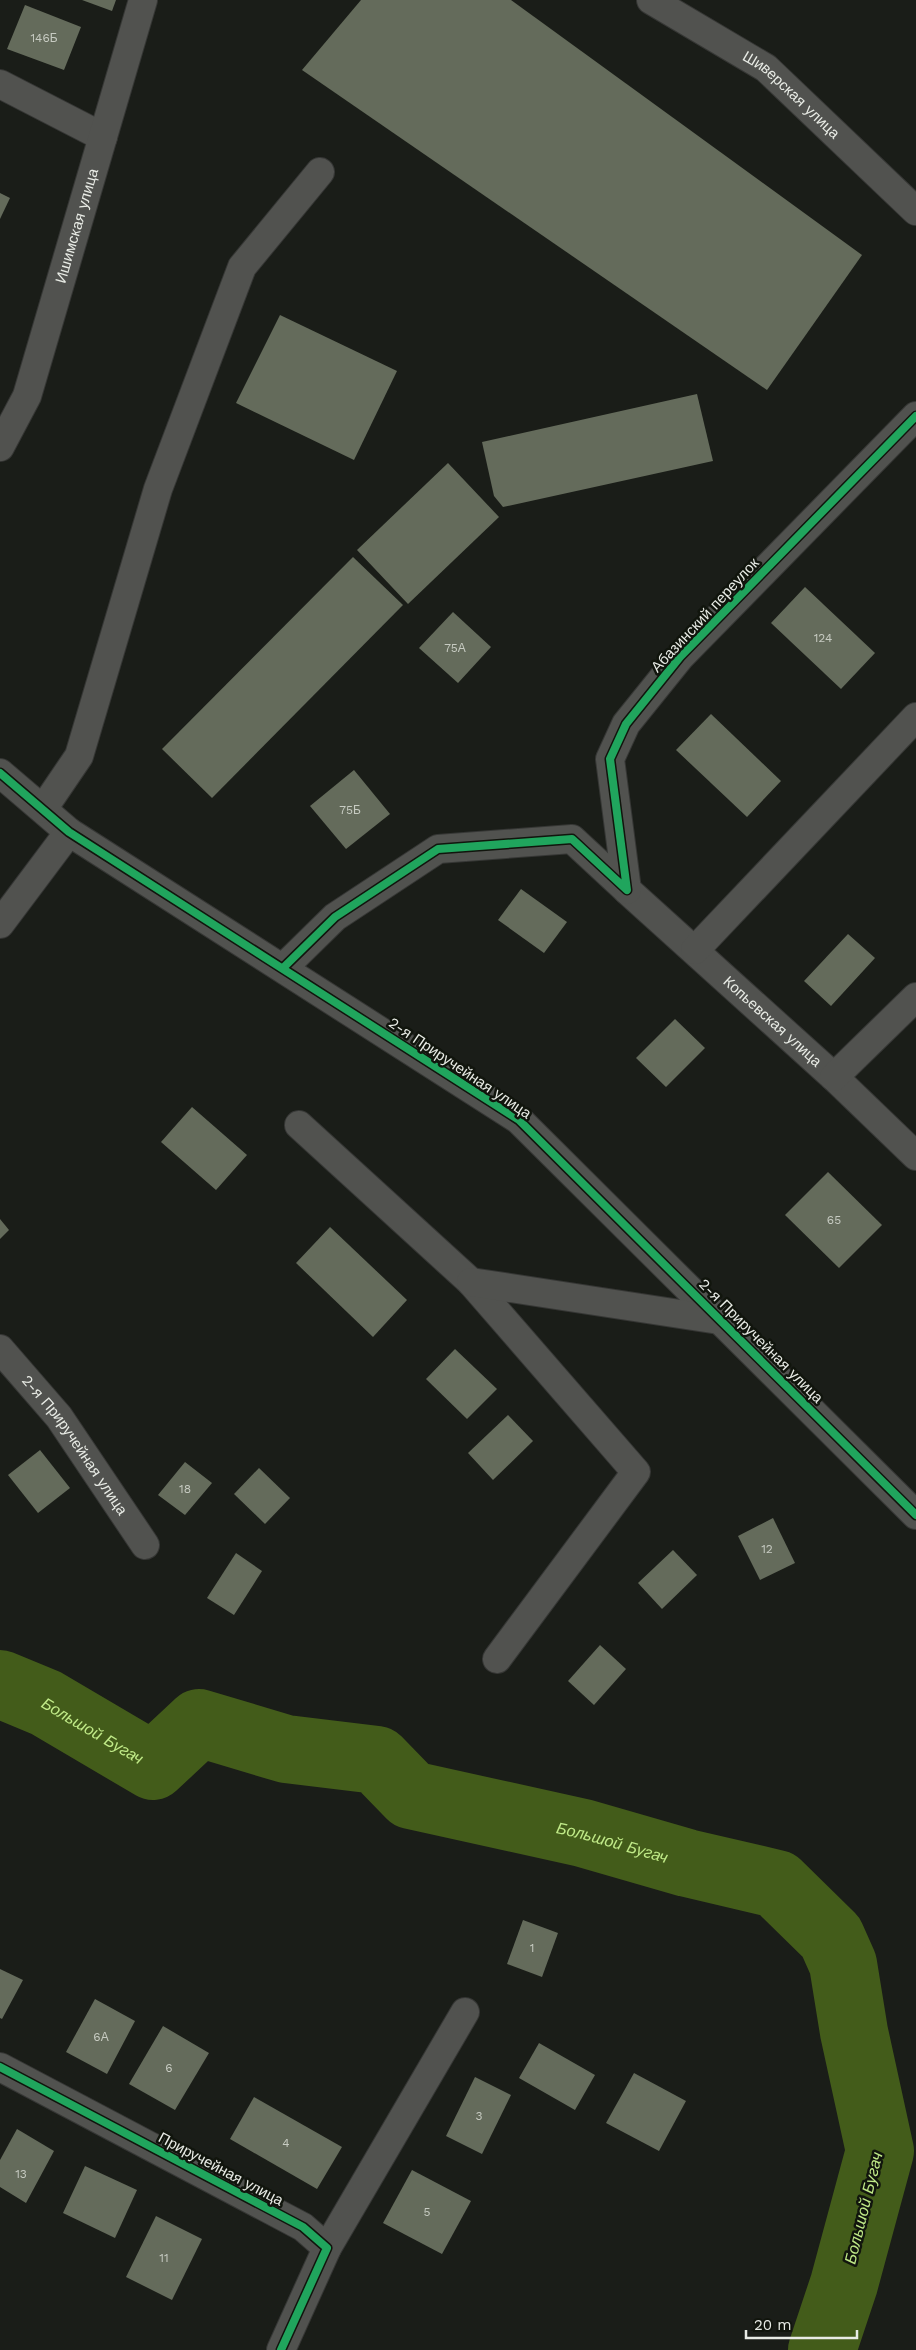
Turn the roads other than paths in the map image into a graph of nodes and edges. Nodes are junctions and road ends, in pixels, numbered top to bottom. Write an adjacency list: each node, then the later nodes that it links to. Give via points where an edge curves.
1 (142, 0): 4 (street, Ишимская улица)
2 (651, 0): 6 (street, Шиверская улица, via 766,68)
3 (0, 84): 4 (street)
4 (103, 137): 8 (street, Ишимская улица, via 27,396)
5 (320, 172): 11 (street, via 242,267 158,489 79,756)
6 (916, 211)
7 (916, 416): 13 (street, Абазинский переулок, via 680,657 626,724 610,760)
8 (0, 446)
9 (916, 717): 15 (street)
10 (0, 773): 11 (street, 2-я Приручейная улица)
11 (43, 809): 12 (street, 2-я Приручейная улица)
12 (69, 832): 14 (street); 16 (street, 2-я Приручейная улица)
13 (627, 890): 15 (street, Копьевская улица); 16 (street, via 572,839 438,849 335,917)
14 (0, 924)
15 (695, 950): 18 (street, Копьевская улица)
16 (283, 968): 22 (street, 2-я Приручейная улица, via 519,1120)
17 (916, 997): 18 (street)
18 (834, 1077): 20 (street, Копьевская улица)
19 (299, 1125): 21 (street)
20 (916, 1156)
21 (471, 1282): 22 (street); 26 (street, via 636,1472)
22 (719, 1320): 24 (street, 2-я Приручейная улица)
23 (0, 1349): 25 (street, 2-я Приручейная улица, via 59,1417)
24 (913, 1506)
25 (145, 1545)
26 (497, 1659)
27 (465, 2012): 29 (street)
28 (0, 2067): 29 (street, Приручейная улица, via 303,2227)
29 (326, 2248): 30 (street)
30 (280, 2350)

